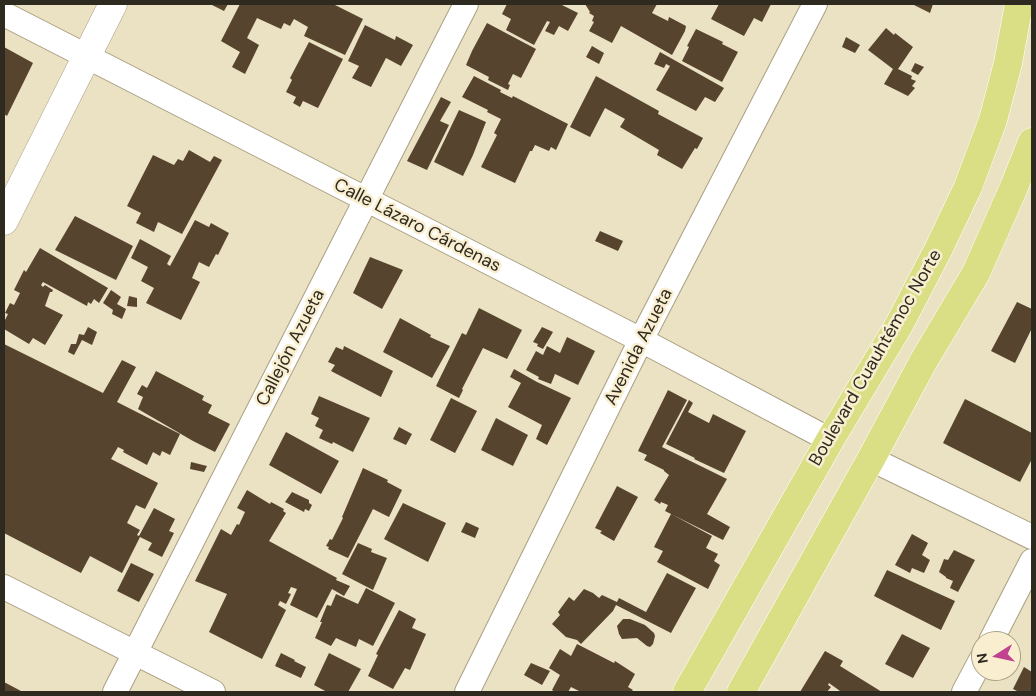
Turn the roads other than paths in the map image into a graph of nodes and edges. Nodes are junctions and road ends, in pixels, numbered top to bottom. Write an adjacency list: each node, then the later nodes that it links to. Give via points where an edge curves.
1 (113, 4): 6 (street)
2 (466, 4): 8 (street, Callejón Azueta)
3 (815, 4): 10 (street, Avenida Azueta)
4 (1019, 4): 11 (main road, Boulevard Cuauhtémoc Norte, via 993,120 968,187 899,325)
5 (4, 14): 6 (street, Calle Lázaro Cárdenas)
6 (87, 56): 8 (street, Calle Lázaro Cárdenas); 9 (street)
7 (1032, 142): 12 (main road, via 976,273 922,362)
8 (367, 200): 10 (street, Calle Lázaro Cárdenas); 17 (street, Callejón Azueta)
9 (4, 221)
10 (642, 340): 11 (street, Calle Lázaro Cárdenas); 21 (street, Avenida Azueta)
11 (830, 440): 22 (main road, Boulevard Cuauhtémoc Norte)
12 (871, 459): 13 (street); 23 (main road)
13 (1032, 537)
14 (1032, 561): 16 (street)
15 (4, 587): 17 (street)
16 (996, 631)
17 (135, 654): 19 (street, Callejón Azueta); 20 (street)
18 (971, 679): 24 (street)
19 (115, 692)
20 (213, 692)
21 (467, 692)
22 (687, 692)
23 (741, 692)
24 (964, 692)

